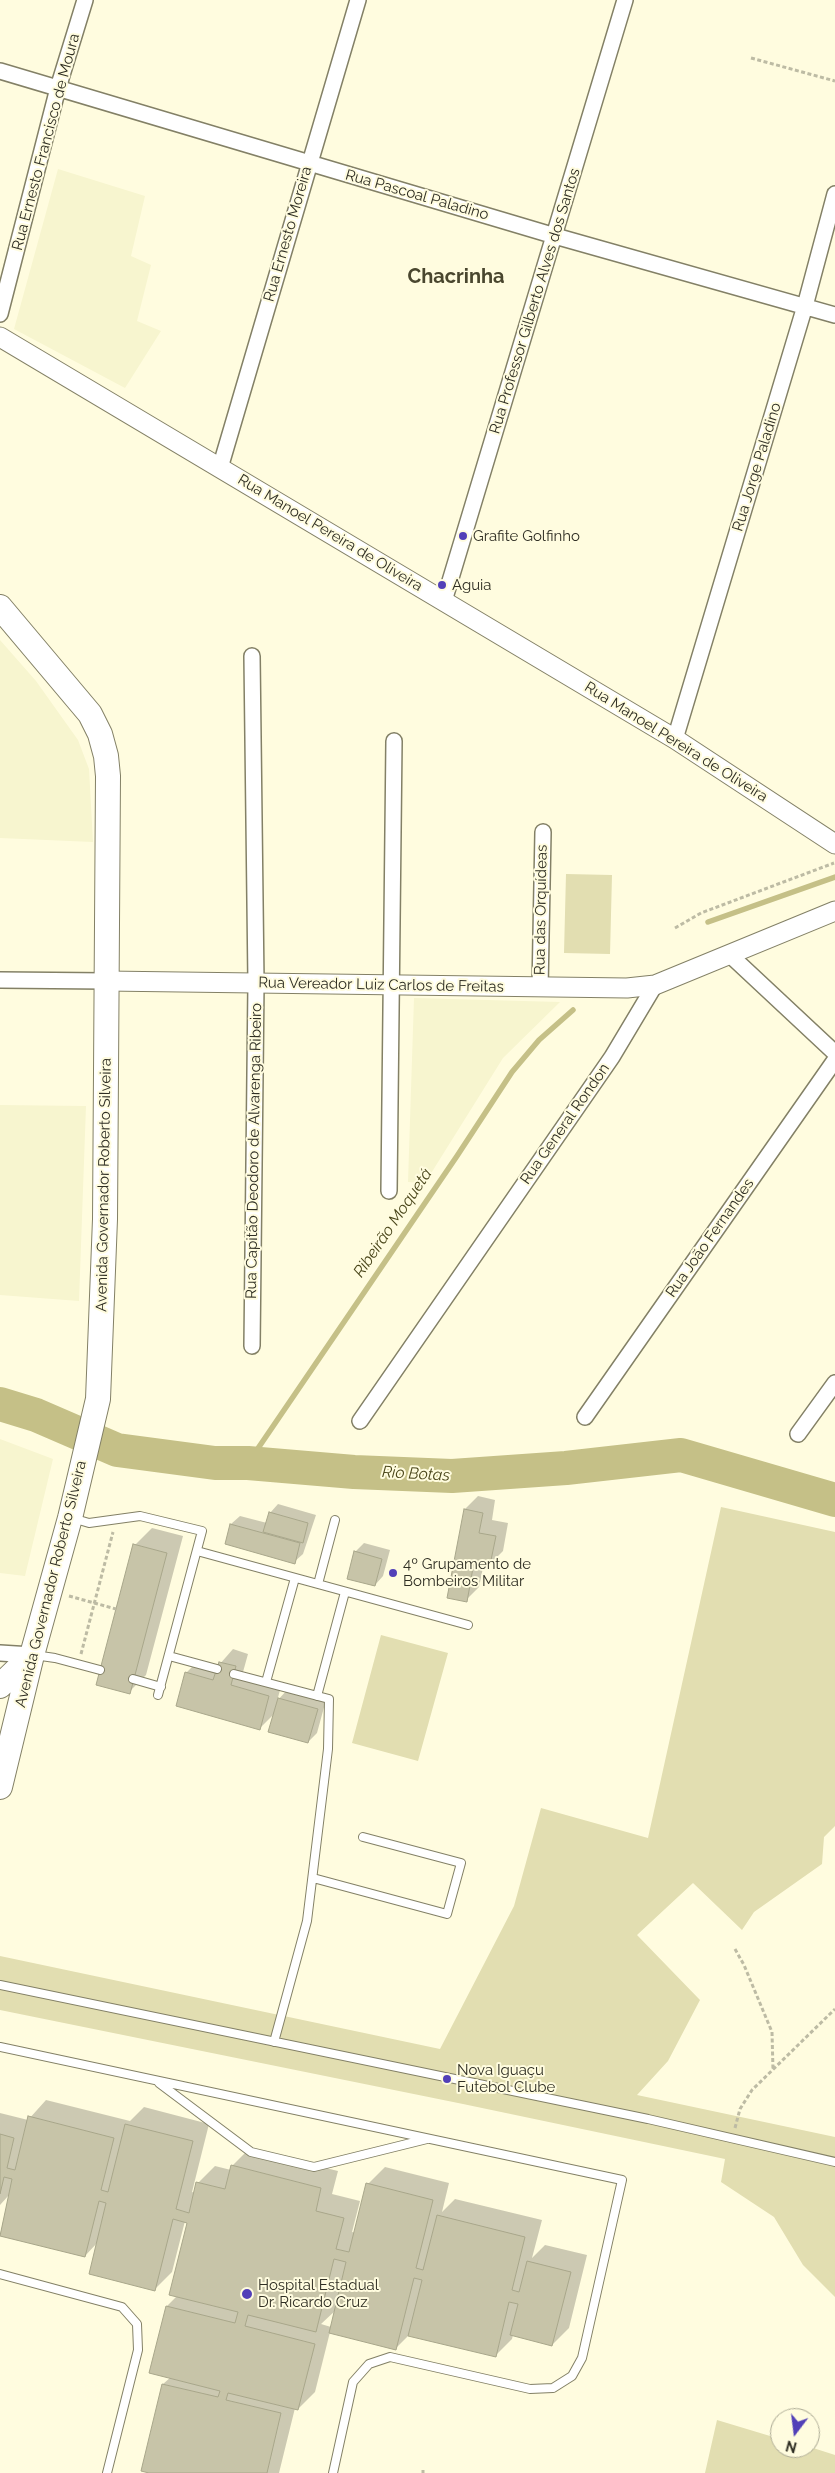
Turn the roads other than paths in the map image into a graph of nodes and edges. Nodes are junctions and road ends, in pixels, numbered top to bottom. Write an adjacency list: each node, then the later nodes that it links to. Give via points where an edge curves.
1 (85, 0): 5 (street, Rua Ernesto Francisco de Moura)
2 (358, 0): 6 (street, Rua Ernesto Moreira)
3 (625, 0): 8 (street, Rua Professor Gilberto Alves dos Santos)
4 (0, 71): 5 (street, Rua Pascoal Paladino)
5 (58, 88): 6 (street, Rua Pascoal Paladino); 10 (street, Rua Ernesto Francisco de Moura)
6 (309, 163): 8 (street, Rua Pascoal Paladino); 13 (street, Rua Ernesto Moreira)
7 (835, 194): 9 (street, Rua Jorge Paladino)
8 (555, 236): 9 (street, Rua Pascoal Paladino); 14 (street, Rua Professor Gilberto Alves dos Santos)
9 (805, 306): 11 (street, Rua Pascoal Paladino); 17 (street, Rua Jorge Paladino)
10 (0, 314)
11 (835, 315)
12 (0, 337): 13 (street, Rua Manoel Pereira de Oliveira)
13 (220, 468): 14 (street, Rua Manoel Pereira de Oliveira)
14 (444, 601): 17 (street, Rua Manoel Pereira de Oliveira)
15 (0, 606): 24 (main road, Avenida Governador Roberto Silveira, via 85,707 100,734 108,776)
16 (252, 656): 25 (street, Rua Capitão Deodoro de Alvarenga Ribeiro)
17 (675, 740): 20 (street, Rua Manoel Pereira de Oliveira)
18 (394, 741): 27 (street)
19 (542, 832): 28 (street, Rua das Orquídeas)
20 (835, 844)
21 (835, 911): 22 (street)
22 (728, 954): 26 (street); 29 (street)
23 (0, 980): 24 (street)
24 (106, 981): 25 (street, Rua Vereador Luiz Carlos de Freitas); 37 (main road, Avenida Governador Roberto Silveira, via 105,1219 98,1399)
25 (256, 983): 27 (street, Rua Vereador Luiz Carlos de Freitas); 32 (street, Rua Capitão Deodoro de Alvarenga Ribeiro)
26 (655, 985): 28 (street, Rua Vereador Luiz Carlos de Freitas, via 600,990); 35 (street, Rua General Rondon, via 612,1057)
27 (392, 986): 28 (street, Rua Vereador Luiz Carlos de Freitas); 31 (street)
28 (540, 988)
29 (835, 1053)
30 (835, 1060): 34 (street, Rua João Fernandes)
31 (388, 1191)
32 (252, 1346)
33 (835, 1383): 36 (street)
34 (586, 1417)
35 (360, 1420)
36 (798, 1434)
37 (70, 1518): 39 (lane, via 90,1523 140,1516 202,1531); 45 (main road, Avenida Governador Roberto Silveira)
38 (335, 1520): 41 (lane)
39 (197, 1552): 40 (lane); 46 (lane)
40 (295, 1578): 41 (lane); 51 (lane)
41 (318, 1584): 42 (lane)
42 (345, 1592): 43 (lane); 53 (lane)
43 (468, 1625)
44 (0, 1653): 45 (street)
45 (32, 1655): 48 (lane); 52 (main road); 55 (main road, Avenida Governador Roberto Silveira)
46 (169, 1656): 47 (lane); 50 (lane, via 160,1691)
47 (217, 1669)
48 (100, 1670)
49 (234, 1674): 51 (lane)
50 (133, 1679)
51 (266, 1682): 53 (lane)
52 (0, 1686)
53 (317, 1696): 58 (lane, via 329,1699 328,1749)
54 (0, 1717): 55 (main road)
55 (12, 1739): 56 (main road, Avenida Governador Roberto Silveira)
56 (0, 1787)
57 (364, 1837): 58 (lane, via 460,1863 447,1914)
58 (312, 1878): 60 (lane, via 307,1921)
59 (0, 1985): 60 (lane)
60 (274, 2042): 64 (lane)
61 (0, 2047): 62 (lane)
62 (157, 2081): 63 (lane); 63 (lane, via 252,2152 314,2167)
63 (429, 2138): 67 (lane, via 622,2180 582,2358 572,2376 553,2388 530,2389 390,2357 369,2364 353,2382)
64 (835, 2162)
65 (0, 2274): 66 (lane, via 122,2307 136,2324 138,2350)
66 (107, 2473)
67 (333, 2473)

